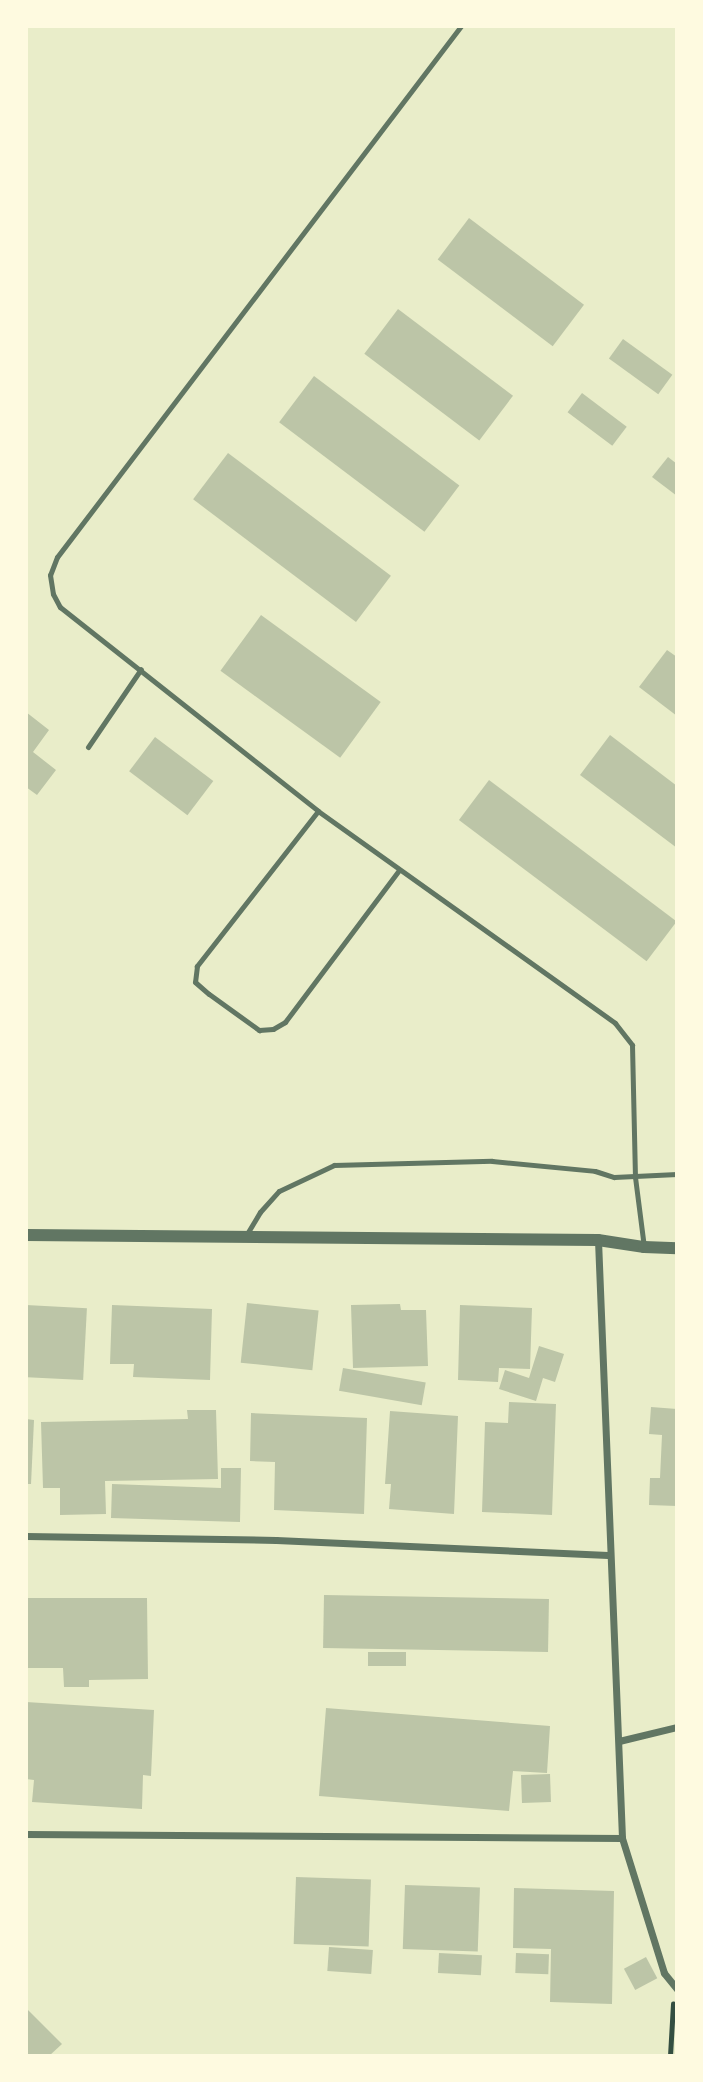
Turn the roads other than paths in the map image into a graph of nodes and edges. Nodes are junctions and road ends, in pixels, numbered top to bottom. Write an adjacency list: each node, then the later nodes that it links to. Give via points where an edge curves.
1 (461, 26): 2 (lane, via 57,557 50,575 60,607)
2 (141, 669): 3 (lane); 4 (lane)
3 (88, 747)
4 (318, 811): 5 (lane); 5 (lane, via 197,966 195,982 209,994 259,1030 285,1022)
5 (399, 870): 7 (lane, via 615,1023 632,1045)
6 (677, 1174): 7 (lane)
7 (635, 1177): 9 (lane, via 492,1161 334,1165 279,1191); 11 (lane)
8 (26, 1235): 9 (street)
9 (245, 1237): 10 (street)
10 (598, 1240): 11 (street); 14 (street)
11 (644, 1247): 12 (street)
12 (677, 1248)
13 (26, 1536): 14 (street, via 276,1540)
14 (608, 1555): 16 (street)
15 (677, 1727): 16 (street)
16 (619, 1741): 18 (street)
17 (26, 1834): 18 (street)
18 (622, 1838): 19 (street, via 664,1973)
19 (677, 1989)

